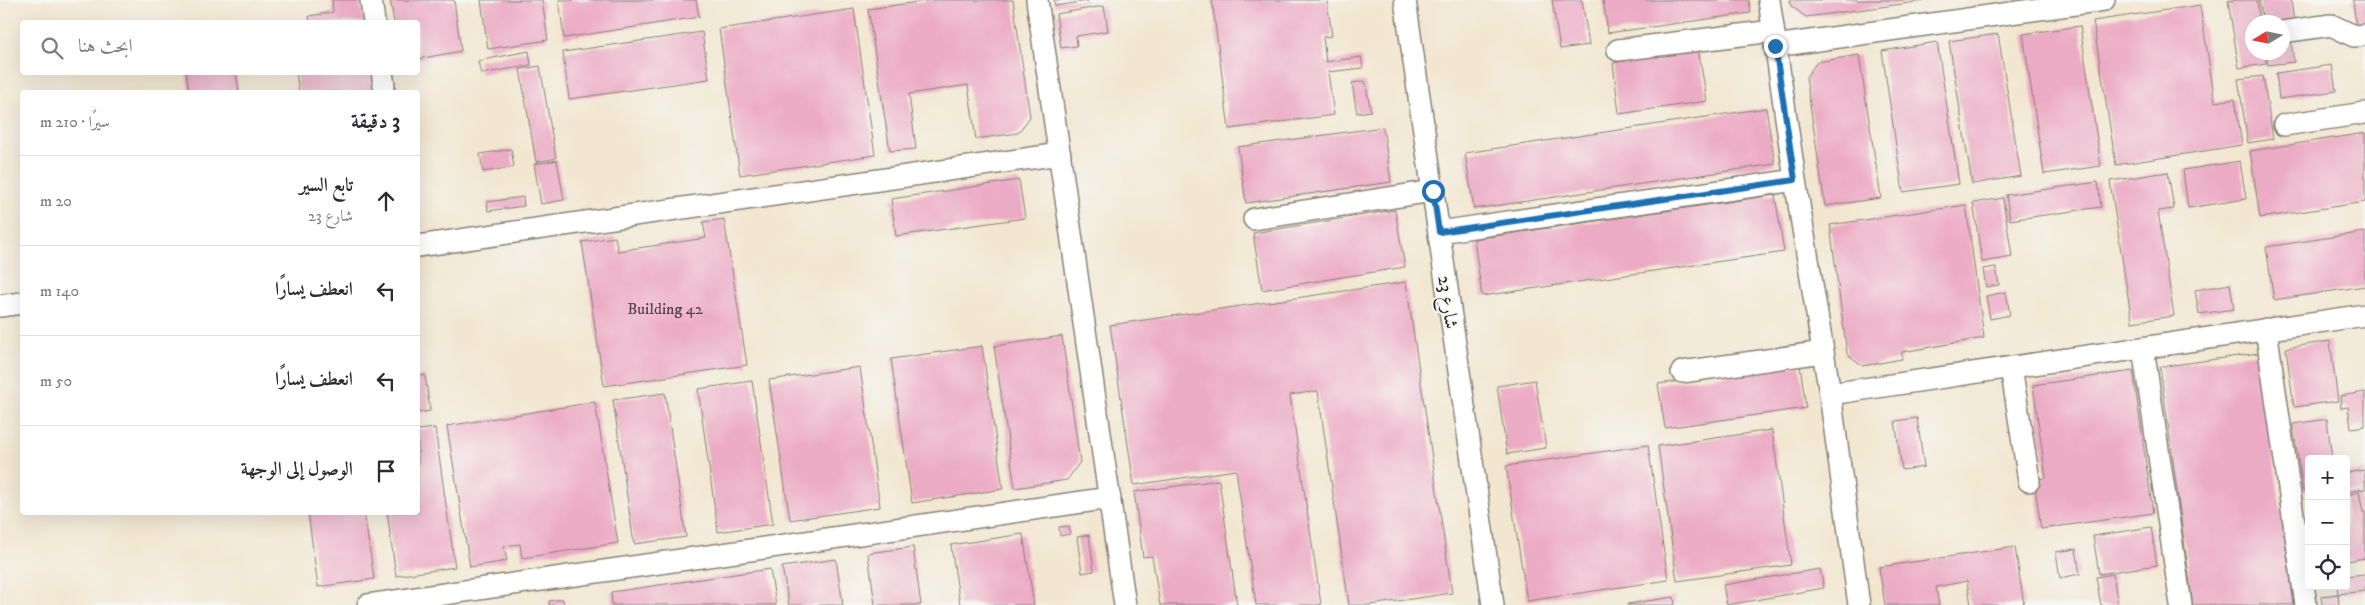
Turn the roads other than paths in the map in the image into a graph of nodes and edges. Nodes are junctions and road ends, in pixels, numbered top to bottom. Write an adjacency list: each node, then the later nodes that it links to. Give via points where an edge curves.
1 (371, 0): 7 (street)
2 (1037, 0): 14 (street)
3 (1405, 0): 16 (street, شارع 23)
4 (1769, 0): 10 (street)
5 (2104, 0): 6 (street)
6 (2006, 7): 10 (street)
7 (374, 20)
8 (2290, 31): 9 (street, via 2331,25 2354,36)
9 (2365, 34)
10 (1774, 38): 11 (street); 15 (street)
11 (1618, 50)
12 (2365, 112): 13 (street)
13 (2284, 125)
14 (1060, 154): 19 (street); 30 (street)
15 (1795, 180): 18 (street); 25 (street)
16 (1433, 191): 17 (street); 18 (street, شارع 23)
17 (1254, 219)
18 (1439, 232): 34 (street, شارع 23)
19 (420, 246)
20 (20, 303): 21 (street)
21 (0, 306)
22 (2365, 315): 23 (street)
23 (2266, 329): 24 (street); 37 (street)
24 (2143, 348): 26 (street); 36 (street)
25 (1823, 352): 27 (street); 28 (street)
26 (2011, 368): 28 (street); 29 (street)
27 (1682, 372)
28 (1830, 394): 35 (street)
29 (2029, 481)
30 (1110, 498): 31 (street); 33 (street)
31 (407, 602): 32 (street)
32 (368, 605)
33 (1125, 605)
34 (1493, 605)
35 (1859, 605)
36 (2181, 605)
37 (2306, 605)

